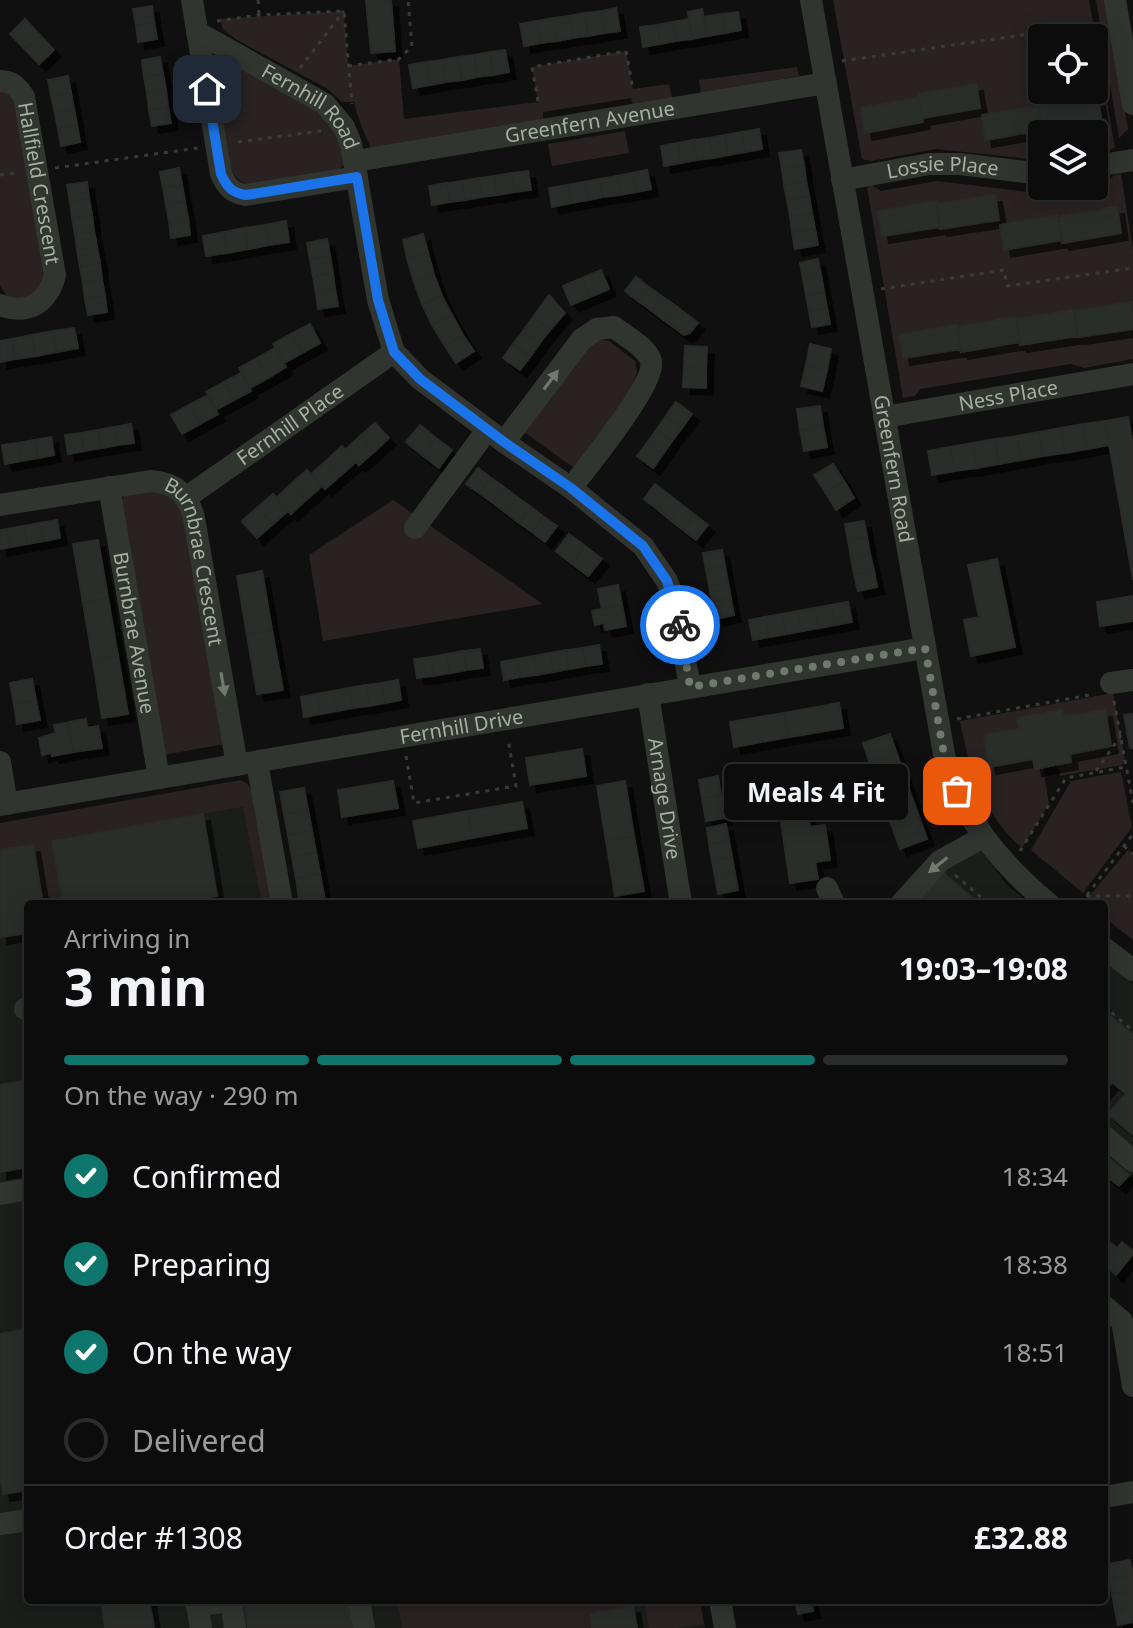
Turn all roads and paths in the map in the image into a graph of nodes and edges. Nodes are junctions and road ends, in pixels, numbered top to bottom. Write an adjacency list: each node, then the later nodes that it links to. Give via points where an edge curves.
1 (192, 0): 8 (street, Fernhill Road)
2 (258, 0): 7 (path)
3 (408, 0): 10 (path, via 412,46 399,59)
4 (811, 0): 12 (street, Greenfern Road)
5 (344, 11): 7 (path); 10 (path); 13 (path)
6 (1117, 11): 9 (path); 16 (street)
7 (259, 15): 8 (path, via 220,19)
8 (197, 32): 13 (street, Fernhill Road); 18 (street, Fernhill Road)
9 (842, 61)
10 (348, 66): 17 (path)
11 (0, 81): 22 (street, Hallfield Crescent, via 17,87 24,97)
12 (826, 83): 21 (street, Greenfern Avenue); 25 (street, Greenfern Road)
13 (289, 84): 17 (street, Fernhill Road)
14 (633, 89): 15 (path, via 626,51 532,67)
15 (538, 101)
16 (1133, 104)
17 (349, 121): 18 (path); 21 (street, Fernhill Road)
18 (216, 145): 21 (street, Fernhill Road, via 226,185 246,195); 22 (path)
19 (1133, 160): 20 (street)
20 (1108, 164)
21 (356, 169): 29 (street, Fernhill Road, via 378,300)
22 (38, 170): 24 (path); 28 (street, Hallfield Crescent, via 55,275 51,292 40,304 9,309)
23 (1028, 172): 25 (street, Lossie Place, via 929,164)
24 (0, 175)
25 (842, 180): 31 (street, Greenfern Road)
26 (1133, 268): 27 (path, via 1007,286 1004,270)
27 (881, 289)
28 (0, 305)
29 (394, 352): 32 (street, Fernhill Road, via 420,379); 35 (street, Fernhill Place)
30 (1133, 374): 31 (street, Ness Place)
31 (884, 417): 38 (street, Greenfern Road)
32 (496, 436): 34 (street, Fernhill Road); 34 (street, one-way to 34, via 582,339 597,329 614,327 647,353 651,369 644,389); 37 (street)
33 (109, 487): 35 (street, Burnbrae Crescent, via 164,482); 36 (street, Burnbrae Crescent); 50 (street, Burnbrae Avenue)
34 (571, 488): 39 (street, Fernhill Road, via 643,546 657,564 675,603)
35 (187, 497): 47 (street, Burnbrae Crescent, one-way to 47)
36 (0, 505)
37 (415, 528)
38 (925, 648): 39 (street, Fernhill Drive); 54 (street, Greenfern Road, via 949,772)
39 (690, 687): 41 (street, Fernhill Drive)
40 (1114, 688): 42 (path); 43 (path)
41 (648, 694): 47 (street, Fernhill Drive); 62 (street, Arnage Drive)
42 (955, 719)
43 (1121, 735): 48 (path); 49 (path)
44 (508, 739): 45 (path, via 516,786 414,803)
45 (406, 756)
46 (0, 762): 52 (street)
47 (247, 763): 50 (street, Fernhill Drive); 61 (street, Burnbrae Crescent)
48 (1126, 767): 49 (path); 51 (path)
49 (1095, 773): 56 (path, via 1066,778)
50 (159, 778): 52 (street, Fernhill Drive)
51 (1133, 803)
52 (4, 805)
53 (1133, 834): 55 (path)
54 (983, 837): 58 (street); 65 (street, Greenfern Road, via 1009,870)
55 (1124, 846): 57 (path); 59 (path)
56 (1020, 851)
57 (1133, 854)
58 (940, 861): 63 (street, one-way to 63); 64 (path)
59 (1086, 896): 60 (path); 66 (path)
60 (1133, 896)
61 (281, 900)
62 (680, 900)
63 (905, 900)
64 (984, 900)
65 (1044, 900)
66 (1083, 900)
67 (1108, 951): 68 (street)
68 (1133, 970)
69 (1108, 1009): 70 (path)
70 (1133, 1031)
71 (1108, 1139): 72 (street)
72 (1133, 1161)
73 (24, 1190): 74 (street)
74 (0, 1194)
75 (1108, 1308): 76 (street)
76 (1128, 1320): 77 (street)
77 (1133, 1386)
78 (1133, 1492): 79 (street)
79 (1108, 1496)
80 (24, 1521): 81 (street)
81 (0, 1524)
82 (220, 1604): 86 (street)
83 (233, 1604): 87 (street)
84 (360, 1604): 88 (street)
85 (721, 1604): 89 (street)
86 (198, 1611)
87 (235, 1628)
88 (364, 1628)
89 (725, 1628)

